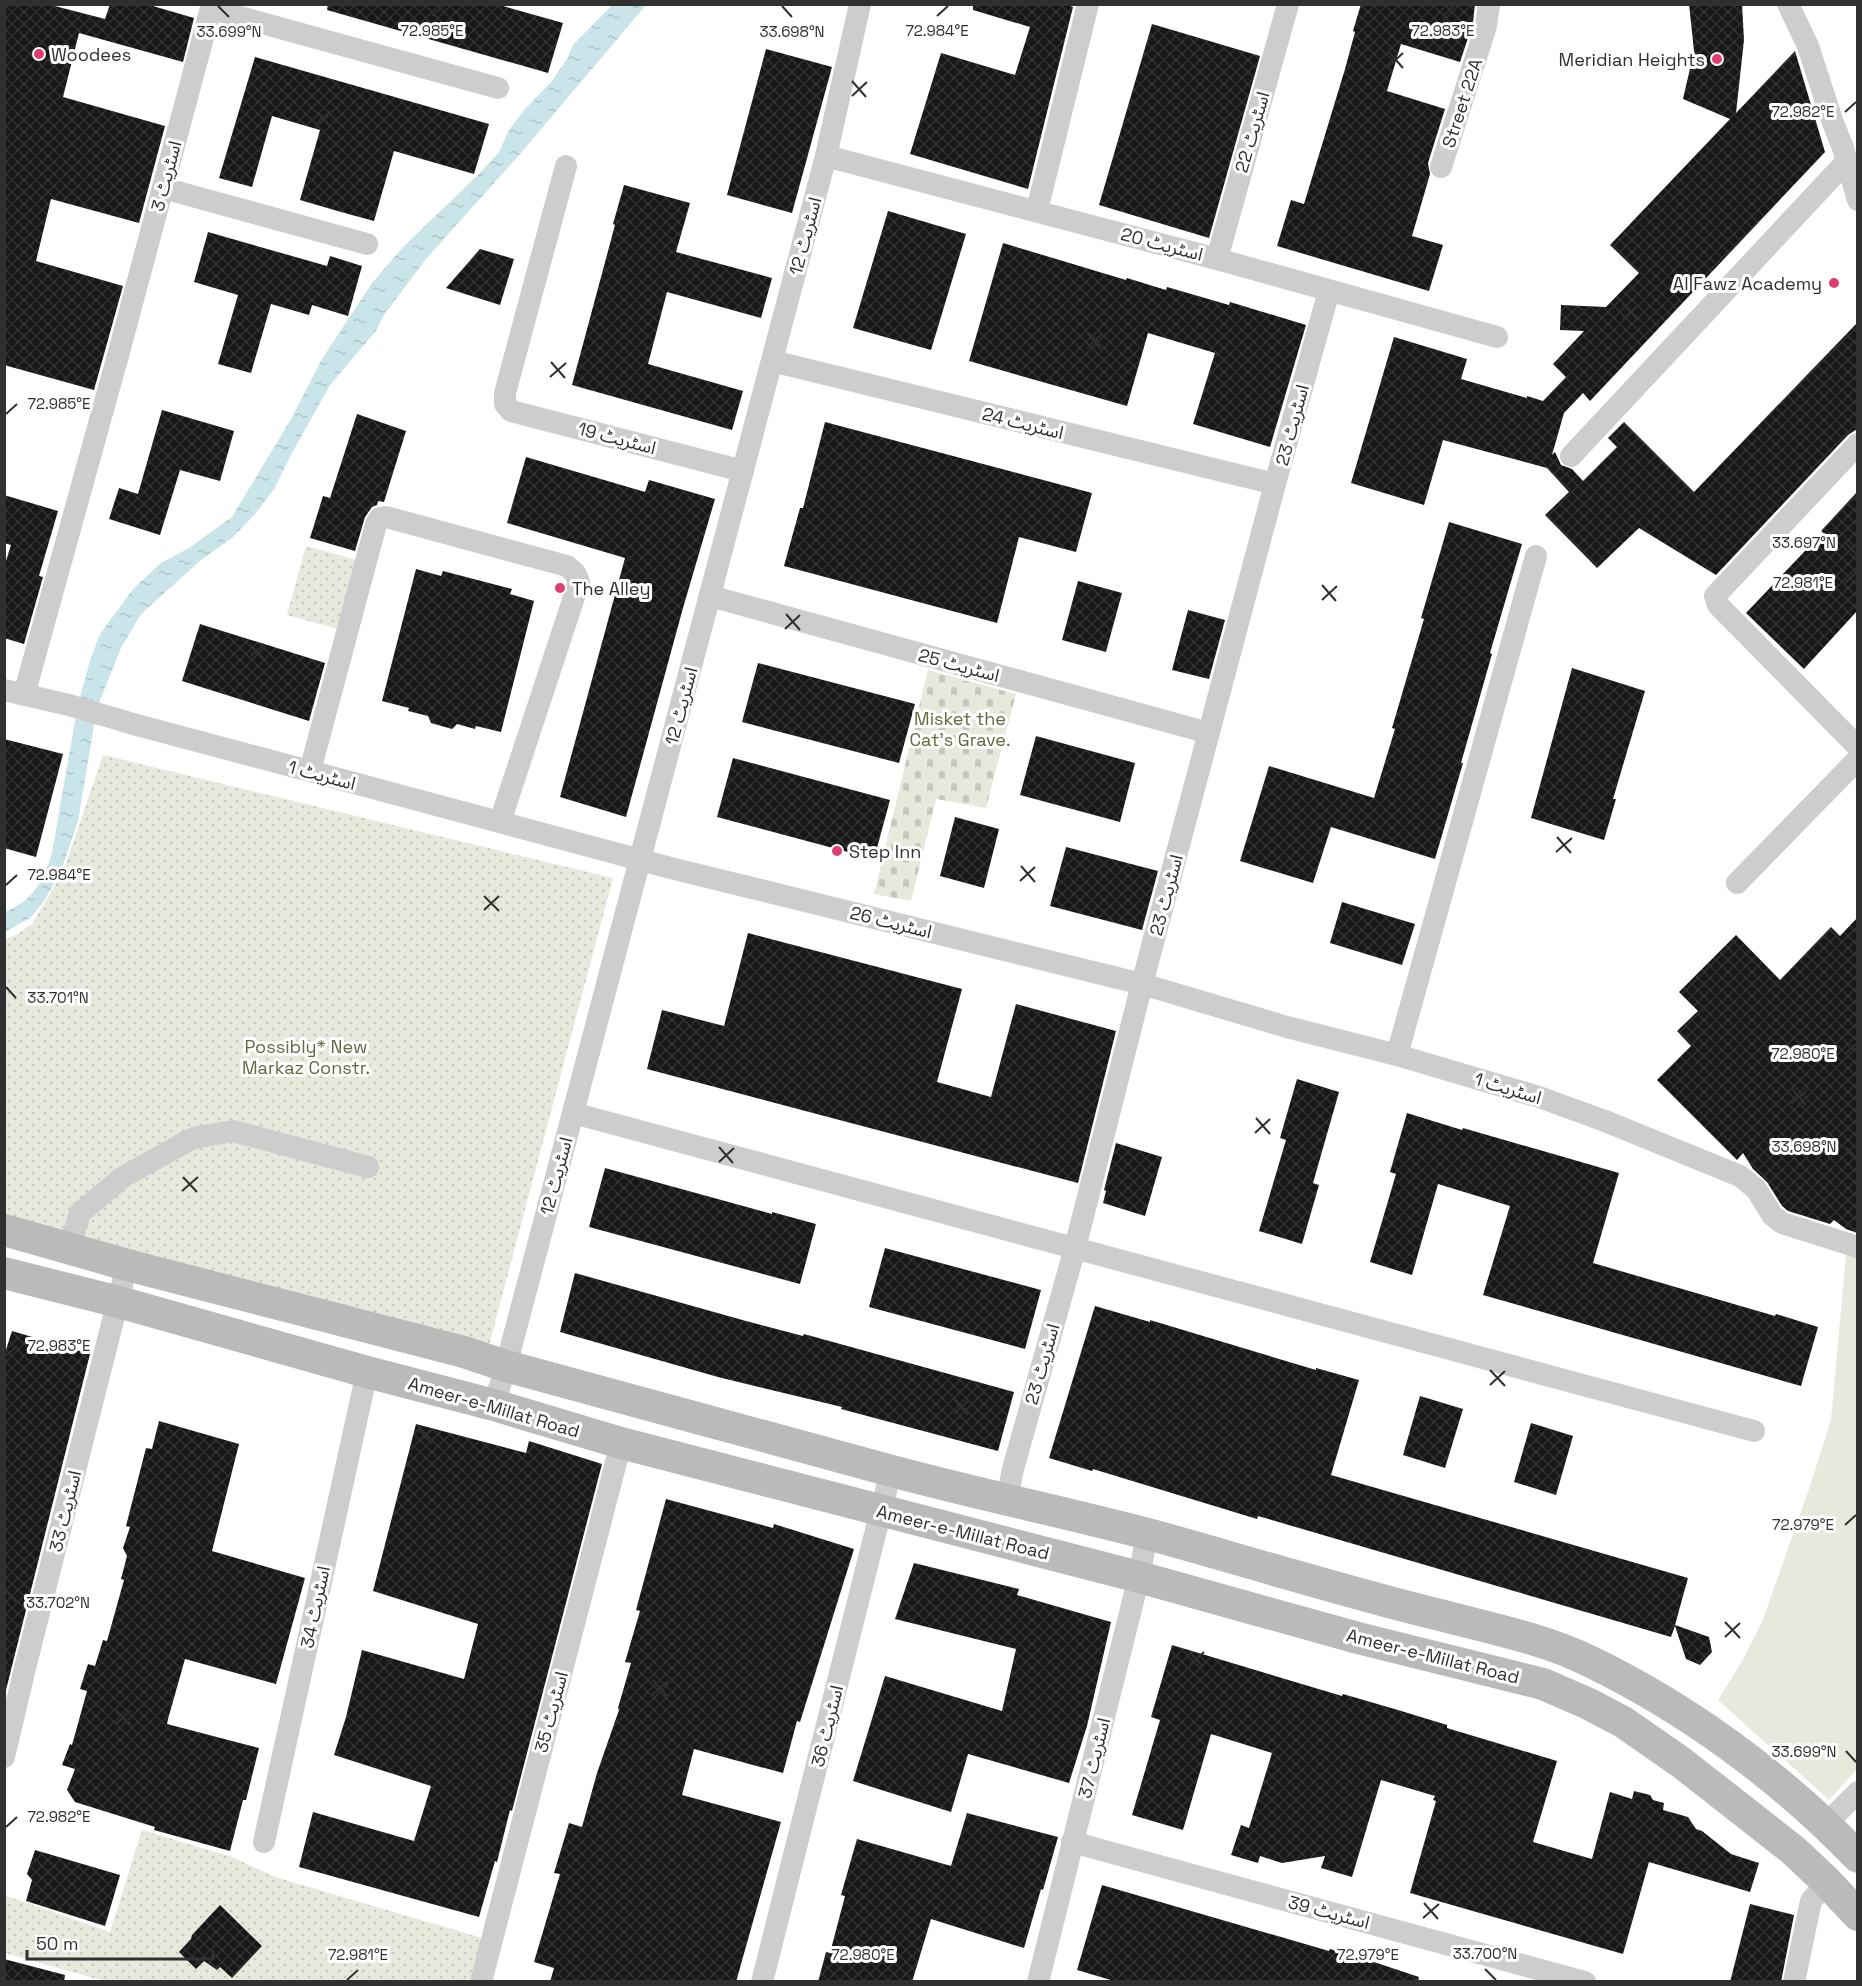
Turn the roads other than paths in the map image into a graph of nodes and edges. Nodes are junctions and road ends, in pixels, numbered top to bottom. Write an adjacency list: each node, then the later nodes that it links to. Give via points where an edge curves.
1 (860, 4): 8 (street, اسٹریٹ 12)
2 (1088, 4): 14 (street)
3 (1288, 4): 16 (street, اسٹریٹ 22)
4 (1489, 4): 11 (street, Street 22A, via 1486,26)
5 (1788, 4): 9 (street, via 1808,46)
6 (211, 7): 7 (street); 12 (street, اسٹریٹ 3)
7 (498, 88)
8 (826, 156): 14 (street, اسٹریٹ 20); 19 (street, اسٹریٹ 12)
9 (1846, 162): 13 (street); 21 (street)
10 (566, 166): 22 (street, اسٹریٹ 19, via 505,404 511,411)
11 (1441, 167)
12 (163, 188): 15 (street); 26 (street, اسٹریٹ 3, via 120,348)
13 (1857, 200)
14 (1036, 210): 16 (street, اسٹریٹ 20)
15 (367, 244)
16 (1217, 259): 17 (street, اسٹریٹ 20)
17 (1329, 291): 18 (street, اسٹریٹ 20); 23 (street, اسٹریٹ 23)
18 (1497, 337)
19 (772, 361): 22 (street, اسٹریٹ 12); 23 (street, اسٹریٹ 24)
20 (1857, 444): 28 (street, via 1715,596 1718,605)
21 (1570, 456)
22 (743, 471): 25 (street, اسٹریٹ 12)
23 (1275, 484): 27 (street, اسٹریٹ 23)
24 (1536, 556): 35 (street)
25 (710, 596): 27 (street, اسٹریٹ 25); 32 (street, اسٹریٹ 12)
26 (14, 692): 30 (street, اسٹریٹ 1)
27 (1209, 734): 34 (street, اسٹریٹ 23)
28 (1857, 747)
29 (1857, 759): 33 (street)
30 (310, 771): 31 (street, اسٹریٹ 1); 31 (street, via 376,524 386,517 567,566 576,573 579,582)
31 (500, 822): 32 (street, اسٹریٹ 1)
32 (640, 859): 34 (street, اسٹریٹ 26); 36 (street, اسٹریٹ 12)
33 (1737, 883)
34 (1142, 984): 35 (street, اسٹریٹ 1); 41 (street, اسٹریٹ 23)
35 (1397, 1055): 39 (street, اسٹریٹ 1, via 1539,1097 1740,1176 1756,1189 1772,1215 1782,1223)
36 (573, 1113): 41 (street); 45 (street, اسٹریٹ 12)
37 (368, 1167): 40 (street, via 233,1131 193,1138 123,1177 80,1213)
38 (4, 1230): 40 (main road)
39 (1852, 1245)
40 (69, 1248): 42 (main road)
41 (1075, 1248): 48 (street); 51 (street, اسٹریٹ 23)
42 (127, 1265): 44 (street, اسٹریٹ 33); 45 (main road)
43 (4, 1273): 44 (main road, Ameer-e-Millat Road)
44 (119, 1302): 46 (main road, Ameer-e-Millat Road); 55 (street, اسٹریٹ 33)
45 (506, 1366): 47 (street, اسٹریٹ 12); 50 (main road)
46 (367, 1372): 47 (main road, Ameer-e-Millat Road); 58 (street, اسٹریٹ 34)
47 (494, 1405): 49 (main road, Ameer-e-Millat Road)
48 (1754, 1431)
49 (621, 1443): 52 (main road, Ameer-e-Millat Road); 63 (street, اسٹریٹ 35)
50 (891, 1471): 51 (main road); 52 (street, اسٹریٹ 36)
51 (1007, 1499): 53 (main road)
52 (881, 1511): 54 (main road, Ameer-e-Millat Road); 64 (street, اسٹریٹ 36)
53 (1147, 1534): 54 (street, اسٹریٹ 37); 57 (main road, via 1569,1652 1691,1719 1754,1764)
54 (1139, 1577): 59 (street, اسٹریٹ 37); 61 (main road, Ameer-e-Millat Road, via 1543,1684 1580,1700 1623,1722 1682,1763)
55 (4, 1757)
56 (1857, 1792): 57 (street)
57 (1826, 1824): 60 (main road)
58 (264, 1842)
59 (1072, 1842): 65 (street, اسٹریٹ 37); 66 (street, اسٹریٹ 39)
60 (1857, 1857)
61 (1827, 1882): 62 (main road, Ameer-e-Millat Road); 67 (street, via 1811,1901)
62 (1857, 1915)
63 (481, 1982)
64 (762, 1982)
65 (1038, 1982)
66 (1585, 1982)
67 (1794, 1982)

